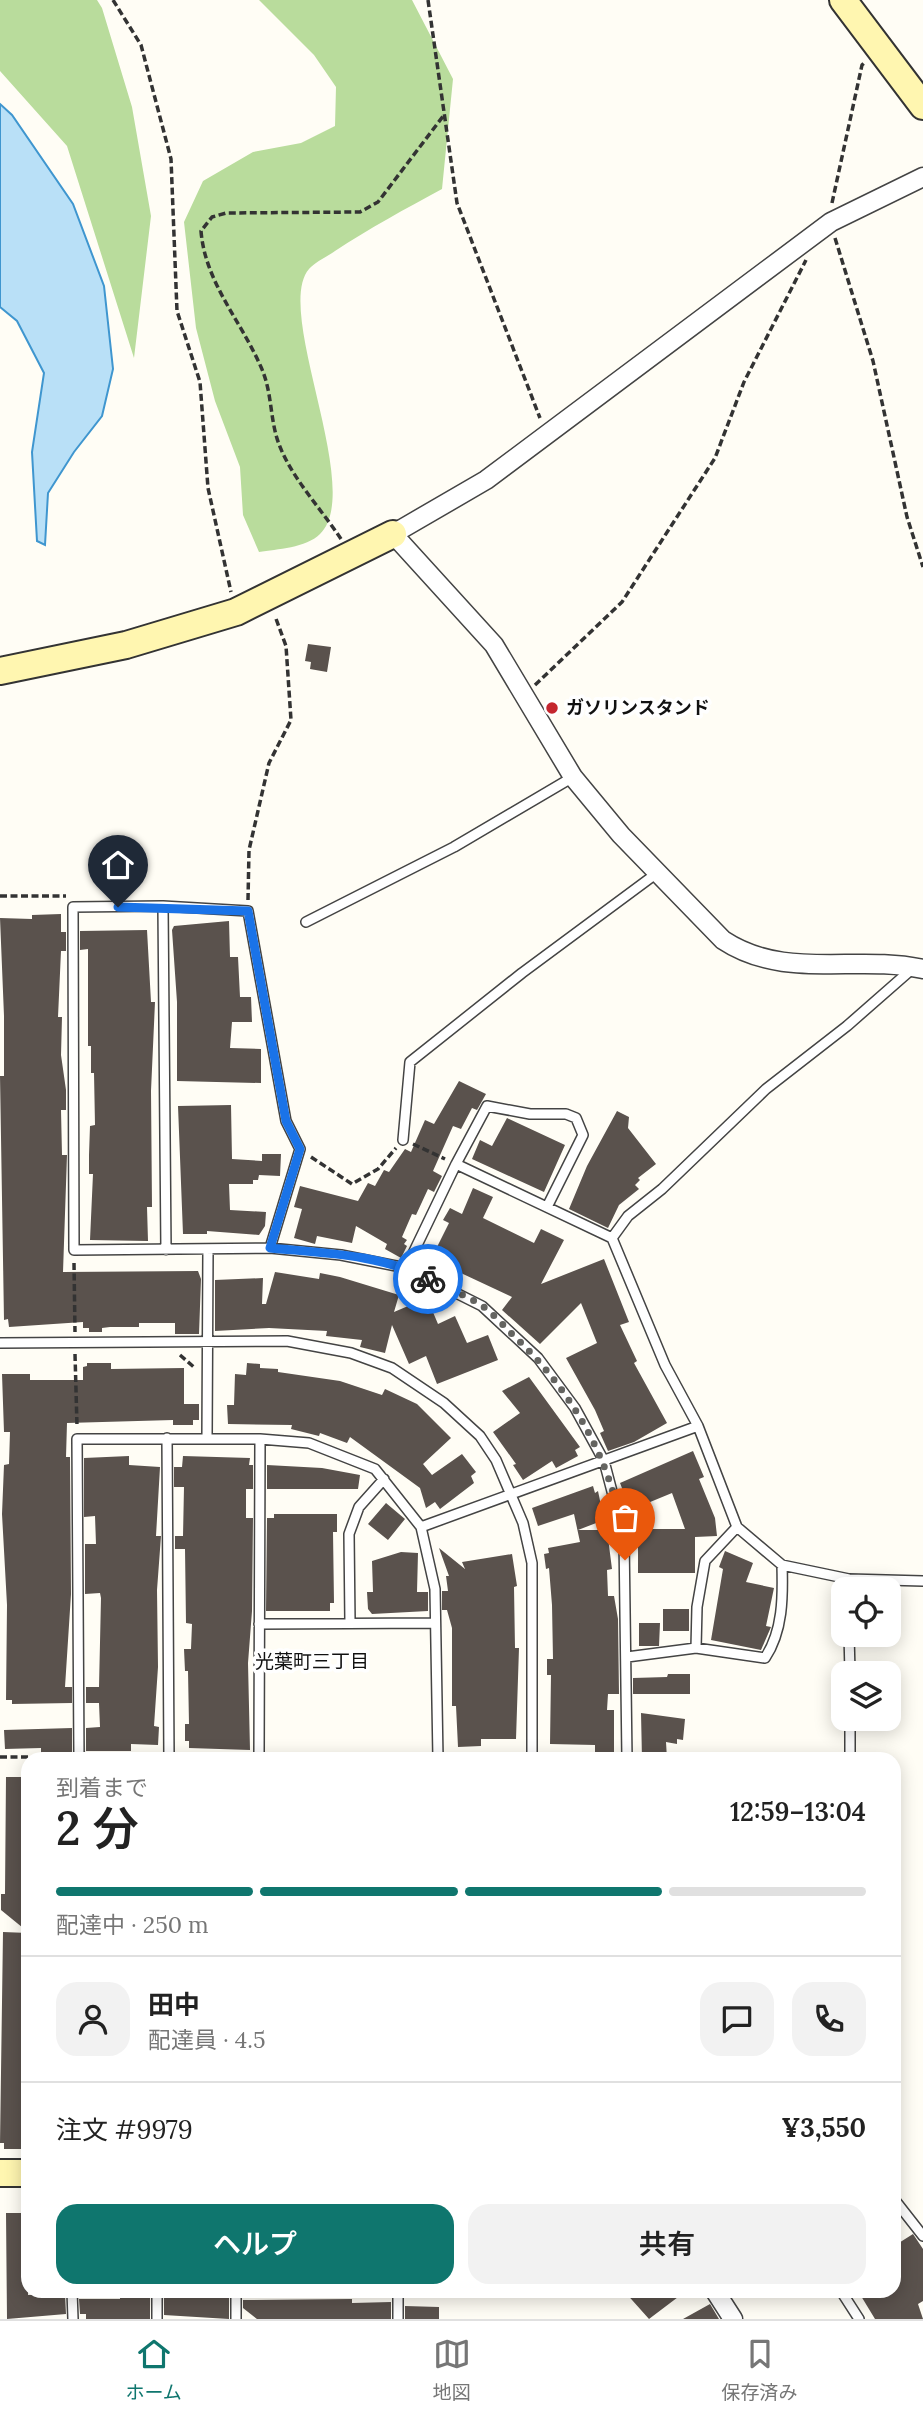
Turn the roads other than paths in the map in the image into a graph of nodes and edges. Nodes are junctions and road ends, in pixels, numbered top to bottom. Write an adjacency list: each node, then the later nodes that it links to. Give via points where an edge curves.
1 (843, 0): 2 (street)
2 (923, 106)
3 (923, 177): 4 (street, via 831,222 486,480)
4 (393, 534): 5 (street, via 236,612 126,645); 6 (street, via 494,645)
5 (0, 671)
6 (573, 777): 7 (street); 9 (lane, via 454,848)
7 (657, 873): 10 (street, via 705,923 743,953 794,965); 11 (lane, via 410,1062)
8 (163, 906): 15 (lane, via 248,911 286,1121 300,1149); 16 (lane); 16 (lane, via 73,907 74,1250)
9 (306, 922)
10 (918, 968): 14 (lane, via 766,1089 628,1216)
11 (403, 1140)
12 (456, 1164): 13 (lane); 13 (lane, via 487,1106 576,1118 583,1135); 18 (lane)
13 (547, 1207): 14 (lane)
14 (612, 1238): 21 (lane, via 665,1365)
15 (270, 1248): 17 (lane); 18 (lane)
16 (166, 1250): 17 (lane)
17 (208, 1250): 20 (lane)
18 (407, 1268): 25 (lane, via 482,1306 538,1359 575,1408)
19 (0, 1343): 20 (lane)
20 (209, 1343): 23 (lane); 27 (lane, via 287,1341 351,1353 392,1368 444,1403 480,1436)
21 (698, 1426): 25 (lane); 29 (lane)
22 (167, 1438): 23 (lane); 40 (lane, via 77,1439); 41 (lane)
23 (207, 1439): 24 (lane)
24 (260, 1439): 26 (lane, via 309,1443 337,1452 375,1469); 36 (lane)
25 (604, 1461): 27 (lane); 38 (lane, via 624,1537)
26 (384, 1479): 28 (lane); 34 (lane, via 359,1507 349,1534)
27 (513, 1494): 28 (lane); 44 (lane, via 532,1563)
28 (421, 1527): 35 (lane, via 435,1589)
29 (737, 1527): 30 (lane); 37 (lane, via 705,1561)
30 (782, 1565): 31 (lane); 37 (lane, via 776,1642 765,1658)
31 (831, 1579)
32 (923, 1581): 33 (lane)
33 (901, 1582)
34 (349, 1623): 35 (lane); 36 (lane)
35 (435, 1623): 43 (lane)
36 (259, 1624): 42 (lane)
37 (696, 1648): 38 (lane)
38 (627, 1657): 45 (lane)
39 (850, 1731): 46 (lane)
40 (79, 1752)
41 (169, 1752)
42 (260, 1752)
43 (438, 1752)
44 (532, 1752)
45 (627, 1752)
46 (850, 1752)
47 (0, 2173): 48 (street)
48 (21, 2173)
49 (901, 2208): 50 (lane)
50 (923, 2236)
51 (72, 2298): 57 (lane)
52 (157, 2298): 58 (lane)
53 (236, 2298): 59 (lane)
54 (398, 2298): 60 (lane)
55 (720, 2298): 61 (street)
56 (846, 2298): 62 (lane)
57 (73, 2319)
58 (157, 2319)
59 (236, 2319)
60 (398, 2319)
61 (733, 2319)
62 (859, 2319)

